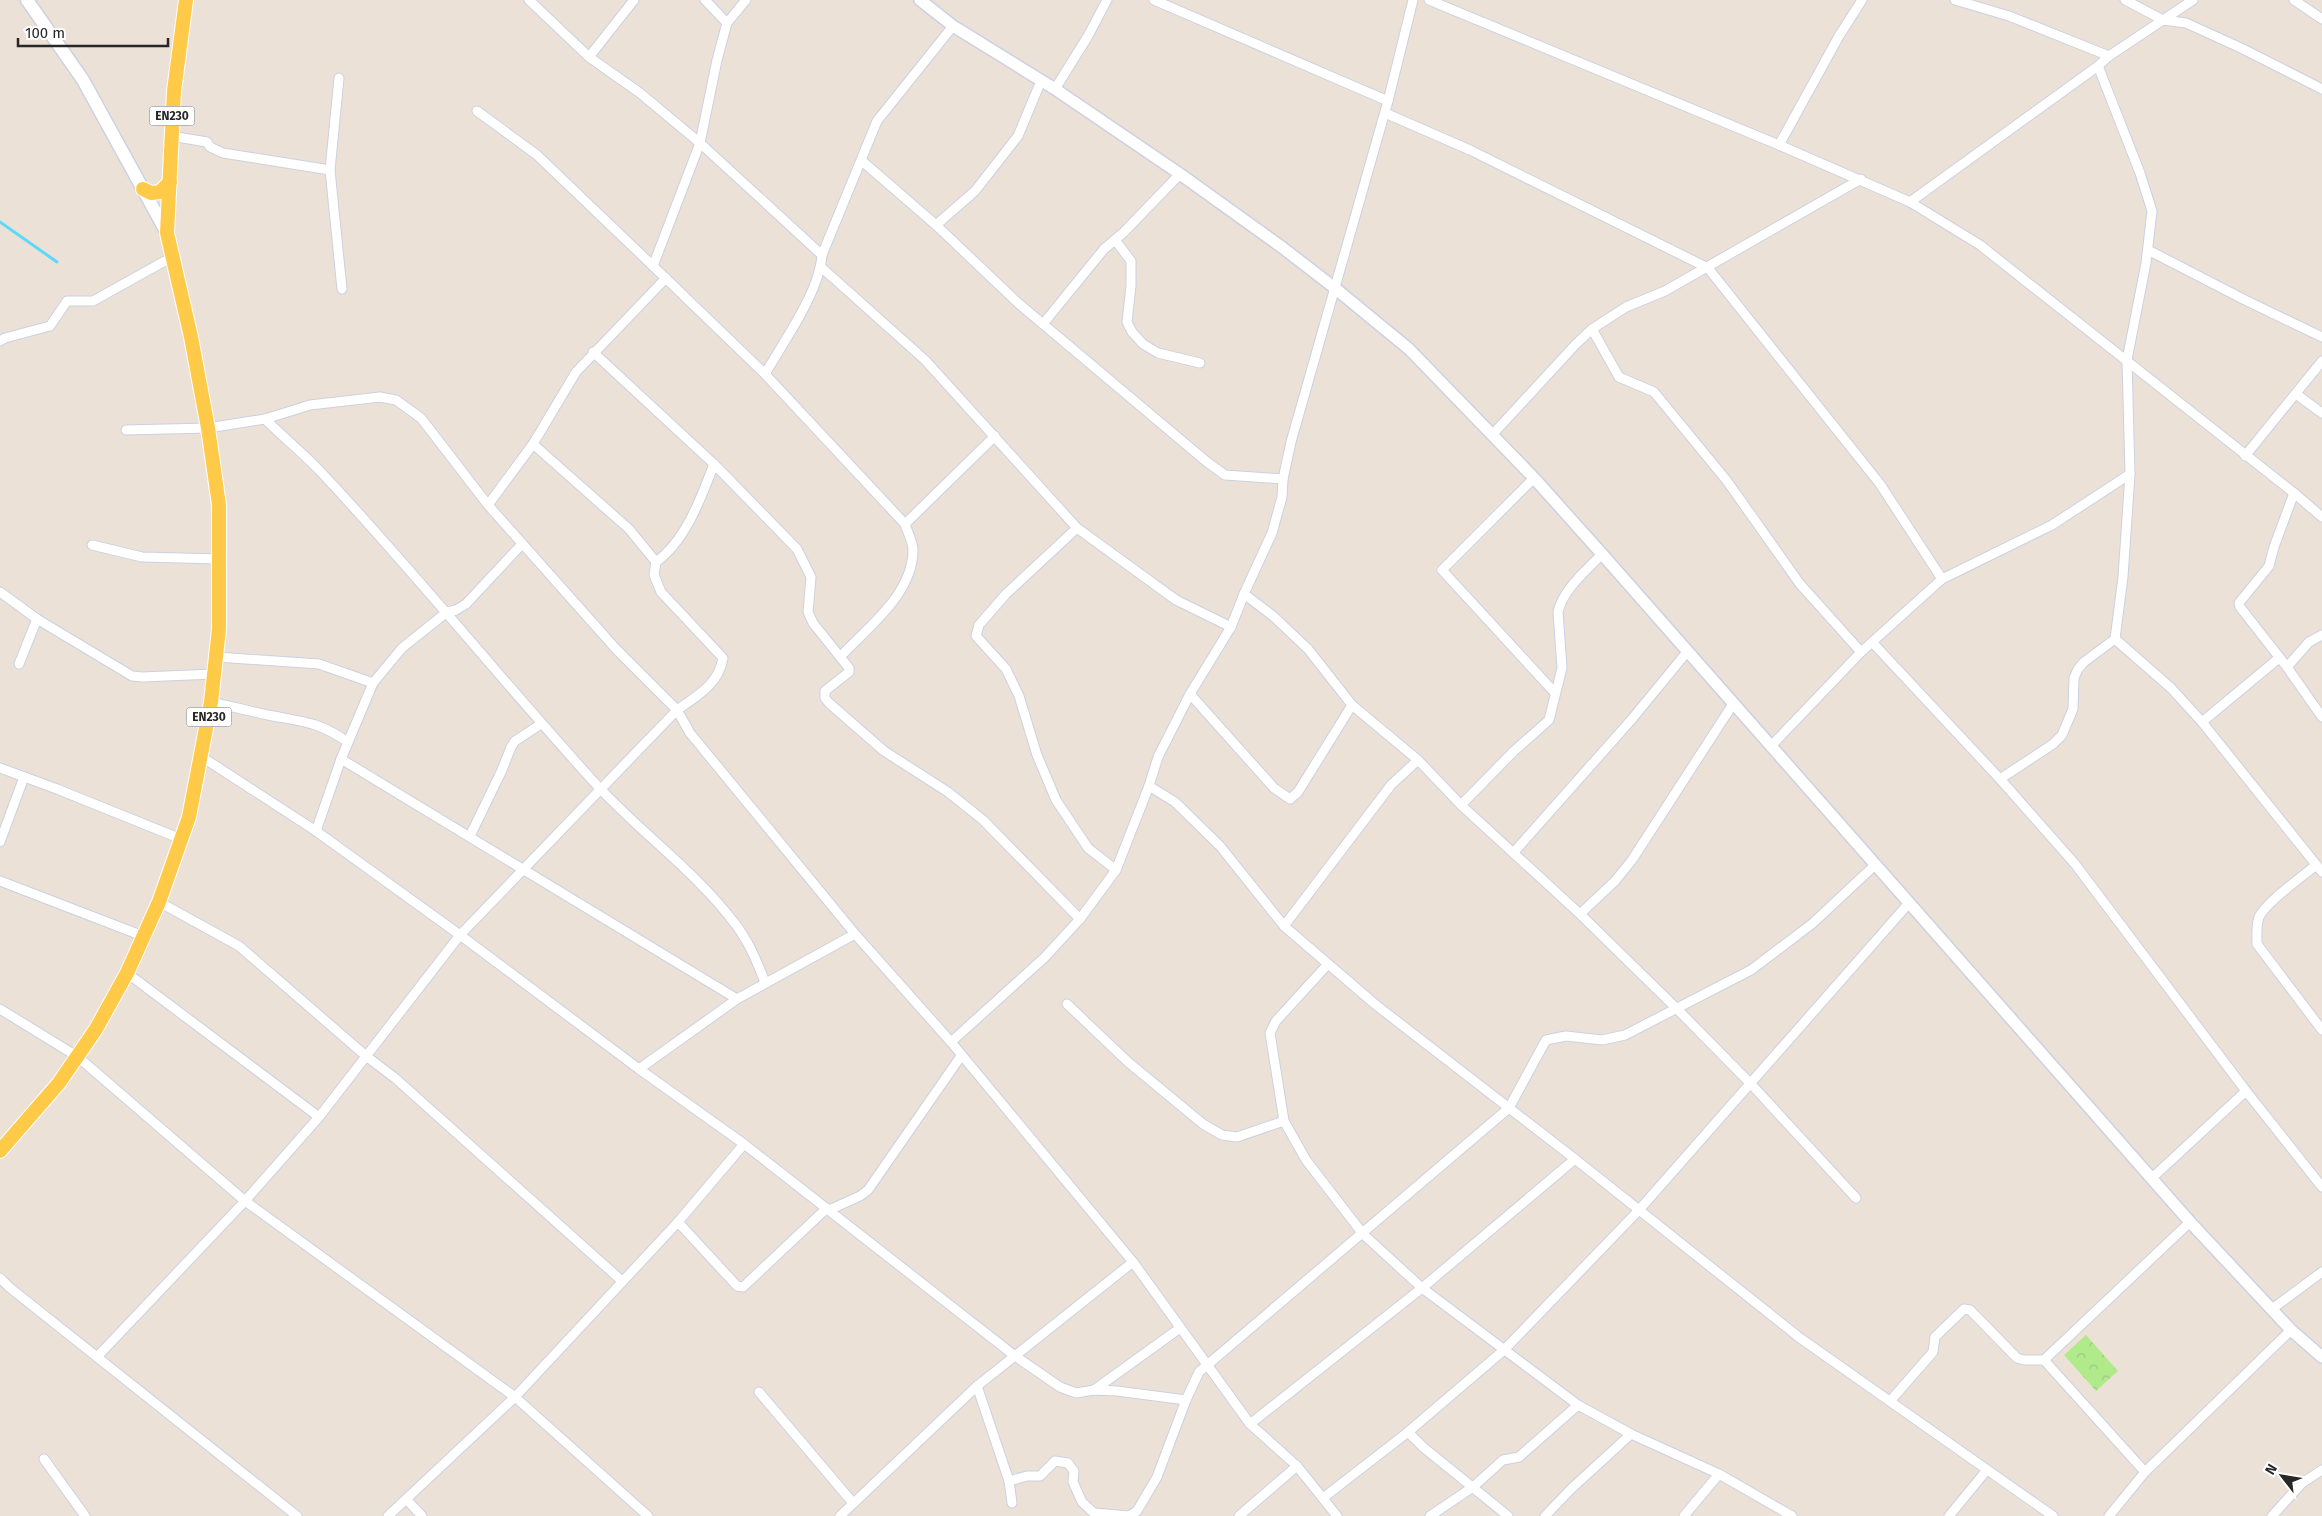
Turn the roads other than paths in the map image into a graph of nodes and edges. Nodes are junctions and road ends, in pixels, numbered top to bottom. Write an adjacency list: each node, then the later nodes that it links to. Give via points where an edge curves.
1 (27, 0): 39 (main road, via 83,80)
2 (186, 0): 31 (main road, EN230)
3 (529, 0): 22 (street)
4 (634, 0): 22 (street)
5 (704, 0): 19 (street)
6 (746, 0): 19 (street)
7 (920, 0): 20 (street)
8 (1107, 0): 26 (street)
9 (1154, 0): 28 (street)
10 (1413, 0): 28 (street)
11 (1429, 0): 33 (street)
12 (1862, 0): 33 (street)
13 (1955, 0): 21 (street, via 2009,16)
14 (2125, 0): 18 (street)
15 (2193, 0): 18 (street)
16 (2294, 0): 17 (street)
17 (2322, 19)
18 (2163, 20): 21 (street); 27 (street, via 2186,23)
19 (727, 22): 32 (street)
20 (953, 26): 25 (street); 34 (street, via 877,121)
21 (2109, 56): 23 (street)
22 (588, 57): 32 (street, via 640,92)
23 (2098, 66): 40 (street); 44 (street, via 2152,211)
24 (339, 78): 35 (street)
25 (1041, 81): 26 (street); 41 (street, via 1018,136 975,191)
26 (1055, 89): 36 (street)
27 (2322, 90)
28 (1388, 101): 30 (street)
29 (477, 111): 47 (street, via 537,155)
30 (1385, 113): 49 (street, via 1470,150); 52 (street)
31 (171, 136): 35 (street, via 207,142 210,148 223,153); 38 (main road, EN230)
32 (700, 143): 45 (street); 47 (street)
33 (1779, 145): 37 (street)
34 (862, 161): 41 (street); 45 (street)
35 (330, 170): 51 (street)
36 (1180, 174): 43 (street); 52 (street)
37 (1860, 179): 40 (street); 49 (street)
38 (170, 182): 39 (main road, via 160,192 151,193); 42 (main road, EN230)
39 (143, 189): 42 (main road)
40 (1910, 202): 58 (street, via 1980,245)
41 (936, 225): 53 (street)
42 (167, 233): 46 (main road, EN230)
43 (1115, 240): 53 (street); 60 (street, via 1131,261 1127,322 1132,332 1158,353)
44 (2148, 250): 55 (street); 58 (street)
45 (822, 255): 48 (street)
46 (172, 257): 56 (street, via 93,301 67,301 50,326); 65 (main road, EN230)
47 (653, 266): 50 (street)
48 (821, 266): 61 (street, via 814,288); 68 (street, via 925,360)
49 (1708, 268): 54 (street, via 1626,307); 85 (street, via 1880,484)
50 (666, 278): 57 (street); 61 (street)
51 (342, 289)
52 (1336, 289): 67 (street, via 1409,349); 74 (street)
53 (1043, 324): 74 (street, via 1224,475)
54 (1592, 330): 67 (street); 95 (street, via 1619,377 1654,392 1727,481 1800,584)
55 (2322, 337)
56 (0, 341)
57 (593, 352): 69 (street, via 576,372); 71 (street)
58 (2127, 360): 70 (street); 72 (street)
59 (2322, 362): 62 (street)
60 (1200, 363)
61 (765, 374): 78 (street)
62 (2296, 394): 63 (street); 70 (street)
63 (2322, 414)
64 (265, 419): 65 (street); 76 (street, via 310,404 380,397 396,400 421,418); 88 (street, via 319,470)
65 (208, 428): 66 (street); 83 (main road, EN230, via 219,505)
66 (126, 430)
67 (1492, 435): 73 (street)
68 (995, 436): 78 (street); 79 (street)
69 (533, 444): 76 (street); 84 (street, via 629,529)
70 (2245, 456): 75 (street)
71 (714, 464): 84 (street, via 701,498 681,534 668,553); 96 (street, via 798,549 811,578 808,612 813,623)
72 (2130, 474): 85 (street, via 2052,524); 92 (street)
73 (1534, 478): 82 (street); 103 (street, via 1442,570)
74 (1283, 480): 87 (street, via 1272,534)
75 (2294, 492): 77 (street); 98 (street, via 2269,566 2239,603)
76 (488, 505): 80 (street)
77 (2322, 518)
78 (904, 524): 96 (street, via 913,548 909,570 900,591)
79 (1077, 528): 90 (street, via 1176,600); 131 (street, via 1006,594 979,625 976,636 1006,668 1056,800 1088,848)
80 (522, 544): 88 (street, via 466,604); 108 (street, via 616,649)
81 (92, 545): 83 (street, via 142,558)
82 (1602, 554): 94 (street); 103 (street, via 1560,604 1562,668)
83 (220, 559): 97 (main road, EN230)
84 (656, 562): 108 (street, via 654,574 661,592 723,658 718,676 708,688)
85 (1942, 578): 93 (street)
86 (0, 592): 89 (street)
87 (1244, 594): 90 (street); 107 (street, via 1308,649)
88 (447, 612): 102 (street, via 402,648); 111 (street)
89 (37, 619): 99 (street); 101 (street, via 132,676)
90 (1231, 627): 104 (street)
91 (2322, 635): 100 (street, via 2309,642)
92 (2116, 639): 110 (street); 119 (street, via 2078,670 2074,678 2073,709 2062,735)
93 (1872, 642): 95 (street); 119 (street)
94 (1687, 652): 106 (street); 127 (street)
95 (1861, 652): 113 (street)
96 (841, 656): 136 (street, via 849,672 825,690 829,703 884,752 948,792 983,820)
97 (217, 657): 101 (main road, EN230); 102 (street, via 319,664)
98 (2279, 658): 100 (street); 110 (street)
99 (19, 664)
100 (2287, 666): 109 (street)
101 (213, 674): 105 (main road, EN230)
102 (373, 683): 112 (street)
103 (1555, 693): 122 (street, via 1549,720)
104 (1190, 694): 107 (street, via 1274,788 1290,799 1298,792); 120 (street, via 1158,757)
105 (211, 702): 112 (street, via 301,719 331,730); 114 (main road, EN230)
106 (1733, 704): 113 (street); 135 (street, via 1632,860 1616,881)
107 (1352, 705): 116 (street)
108 (677, 710): 121 (street); 138 (street, via 690,733)
109 (2322, 717)
110 (2202, 722): 129 (street)
111 (541, 724): 121 (street); 124 (street, via 511,747)
112 (348, 742): 115 (street)
113 (1772, 745): 128 (street)
114 (202, 758): 123 (street); 125 (main road, EN230)
115 (341, 759): 123 (street); 124 (street)
116 (1418, 760): 122 (street); 137 (street, via 1391,785)
117 (0, 768): 118 (street)
118 (24, 777): 125 (street); 126 (street)
119 (2000, 779): 155 (street, via 2075,864)
120 (1149, 786): 131 (street); 137 (street, via 1175,802 1220,846)
121 (600, 789): 130 (street); 143 (street, via 685,868 736,924)
122 (1461, 805): 127 (street)
123 (316, 831): 139 (street)
124 (470, 836): 130 (street)
125 (181, 839): 133 (main road, EN230)
126 (0, 842)
127 (1514, 852): 135 (street)
128 (1876, 864): 134 (street); 146 (street, via 1813,923 1751,970)
129 (2319, 868): 148 (street, via 2266,906 2256,930 2257,944)
130 (522, 870): 139 (street); 144 (street)
131 (1116, 870): 136 (street)
132 (0, 881): 140 (street)
133 (159, 902): 140 (main road, EN230); 150 (street, via 239,946)
134 (1909, 903): 154 (street); 162 (street)
135 (1580, 914): 146 (street)
136 (1080, 919): 149 (street, via 1044,958)
137 (1284, 926): 141 (street)
138 (855, 934): 143 (street); 149 (street)
139 (460, 935): 150 (street); 153 (street)
140 (144, 936): 142 (main road, EN230)
141 (1328, 964): 156 (street); 158 (street, via 1276,1021 1270,1033)
142 (127, 973): 152 (main road, EN230); 157 (street)
143 (765, 982): 144 (street)
144 (737, 999): 153 (street)
145 (1067, 1004): 158 (street, via 1128,1062 1203,1124 1222,1135 1237,1137)
146 (1676, 1008): 154 (street); 156 (street, via 1613,1038 1566,1036 1546,1040)
147 (0, 1009): 152 (street)
148 (2322, 1030)
149 (951, 1042): 151 (street)
150 (366, 1056): 157 (street); 174 (street, via 395,1078)
151 (961, 1056): 166 (street, via 868,1190); 171 (street)
152 (78, 1057): 160 (main road, EN230); 165 (street)
153 (639, 1069): 159 (street)
154 (1751, 1084): 164 (street); 167 (street)
155 (2246, 1091): 162 (street); 163 (street)
156 (1509, 1108): 161 (street); 170 (street)
157 (318, 1116): 165 (street)
158 (1284, 1120): 170 (street, via 1306,1160)
159 (744, 1144): 166 (street); 168 (street)
160 (0, 1151)
161 (1576, 1159): 167 (street); 175 (street)
162 (2152, 1178): 169 (street)
163 (2322, 1186)
164 (1856, 1198)
165 (245, 1201): 181 (street); 188 (street)
166 (828, 1209): 168 (street, via 747,1286 740,1287); 180 (street)
167 (1639, 1210): 179 (street); 190 (street, via 1800,1338)
168 (678, 1222): 174 (street)
169 (2190, 1222): 176 (street); 183 (street)
170 (1363, 1234): 175 (street); 184 (street)
171 (1133, 1262): 177 (street); 180 (street)
172 (2322, 1272): 176 (street)
173 (0, 1278): 181 (street)
174 (622, 1281): 188 (street)
175 (1422, 1288): 179 (street); 192 (street)
176 (2272, 1309): 178 (street)
177 (1180, 1328): 184 (street); 186 (street)
178 (2291, 1330): 182 (street); 199 (street)
179 (1504, 1350): 191 (street); 193 (street)
180 (1015, 1356): 185 (street); 186 (street, via 1069,1391)
181 (97, 1357): 209 (street)
182 (2322, 1358)
183 (2044, 1360): 190 (street, via 2018,1358 1970,1310 1964,1309 1935,1337 1933,1352); 199 (street)
184 (1206, 1366): 189 (street); 192 (street)
185 (977, 1386): 201 (street); 205 (street)
186 (1094, 1390): 189 (street)
187 (759, 1392): 205 (street)
188 (515, 1397): 204 (street); 212 (street)
189 (1186, 1400): 201 (street, via 1157,1477 1137,1511 1129,1516 1094,1513 1082,1502 1073,1482 1074,1471 1068,1462 1055,1461 1040,1476)
190 (1891, 1400): 198 (street)
191 (1578, 1405): 194 (street); 202 (street, via 1528,1450 1519,1457 1503,1460)
192 (1250, 1424): 196 (street)
193 (1408, 1432): 202 (street); 203 (street)
194 (1631, 1434): 200 (street); 218 (street)
195 (44, 1459): 208 (street)
196 (1296, 1466): 203 (street); 214 (street)
197 (2322, 1470): 223 (street, via 2302,1483)
198 (1986, 1471): 220 (street); 221 (street)
199 (2145, 1472): 222 (street)
200 (1719, 1474): 207 (street); 219 (street)
201 (1009, 1481): 206 (street)
202 (1473, 1488): 216 (street); 217 (street)
203 (1323, 1498): 215 (street)
204 (407, 1500): 210 (street); 211 (street)
205 (854, 1503): 213 (street)
206 (1012, 1503)
207 (1785, 1515)
208 (85, 1516)
209 (297, 1516)
210 (388, 1516)
211 (422, 1516)
212 (648, 1516)
213 (840, 1516)
214 (1239, 1516)
215 (1336, 1516)
216 (1430, 1516)
217 (1508, 1516)
218 (1545, 1516)
219 (1684, 1516)
220 (1949, 1516)
221 (2052, 1516)
222 (2109, 1516)
223 (2272, 1516)

